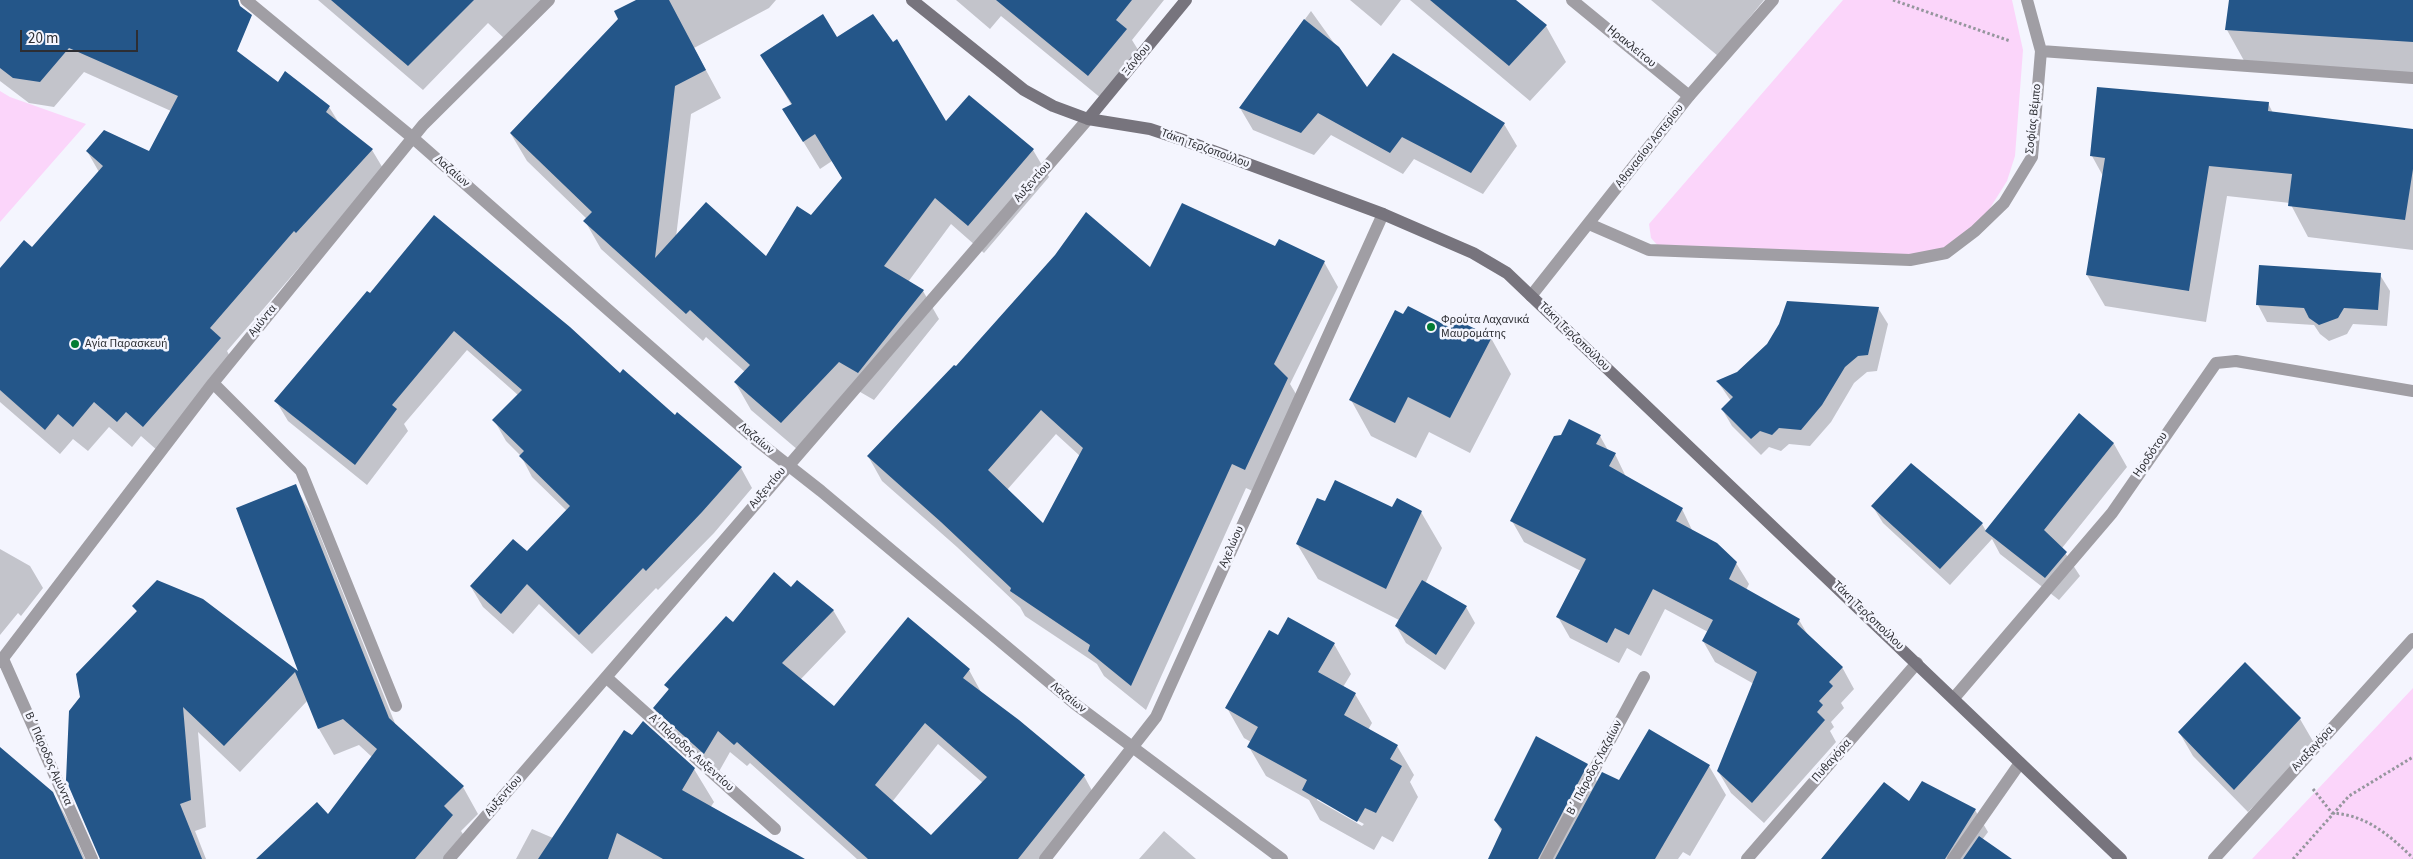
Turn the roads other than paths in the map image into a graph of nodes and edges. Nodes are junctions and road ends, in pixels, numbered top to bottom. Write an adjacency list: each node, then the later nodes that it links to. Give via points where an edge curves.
1 (246, 0): 12 (street, Λαζαίων)
2 (549, 0): 12 (street, Αμύντα, via 442,104)
3 (912, 0): 11 (main road, Τάκη Τερζοπούλου, via 1024,90 1052,106)
4 (1186, 0): 11 (main road, Ξάνθου)
5 (1572, 0): 10 (street, Ηρακλείτου)
6 (1773, 0): 10 (street, Αθανασίου Αστερίου)
7 (2027, 0): 8 (street, Σοφίας Βέμπο)
8 (2041, 52): 9 (street); 14 (street, Σοφίας Βέμπο, via 2032,158 2004,203 1946,253 1910,260 1649,250)
9 (2413, 78)
10 (1688, 96): 14 (street, Αθανασίου Αστερίου)
11 (1088, 119): 13 (main road, Τάκη Τερζοπούλου, via 1150,129); 18 (street, Αυξεντίου)
12 (413, 138): 16 (street, Αμύντα); 18 (street, Λαζαίων)
13 (1383, 214): 15 (main road, Τάκη Τερζοπούλου, via 1493,263); 26 (street, Αχελώου, via 1156,717)
14 (1589, 224): 15 (street, Αθανασίου Αστερίου)
15 (1531, 296): 21 (main road, Τάκη Τερζοπούλου)
16 (213, 383): 20 (street, Αμύντα); 25 (street, via 301,471)
17 (2413, 391): 24 (street, Ηροδότου, via 2236,361 2216,363 2112,513)
18 (788, 465): 23 (street, Αυξεντίου); 26 (street, Λαζαίων)
19 (2413, 639): 37 (street, Αναξαγόρα)
20 (1, 661): 29 (street, Β΄ Πάροδος Αμύντα)
21 (1917, 663): 24 (main road, Τάκη Τερζοπούλου); 34 (street, Πυθαγόρα)
22 (1644, 677): 33 (street, Β΄ Πάροδος Λαζαίων)
23 (607, 678): 28 (street, Αʹ Πάροδος Αυξεντίου); 30 (street, Αυξεντίου)
24 (1954, 698): 27 (main road, Τάκη Τερζοπούλου)
25 (396, 706)
26 (1133, 749): 31 (street, Αχελώου); 32 (street, Λαζαίων)
27 (2020, 763): 35 (street); 36 (main road, Τάκη Τερζοπούλου)
28 (776, 829)
29 (92, 859)
30 (449, 859)
31 (1045, 859)
32 (1282, 859)
33 (1546, 859)
34 (1747, 859)
35 (1953, 859)
36 (2121, 859)
37 (2214, 859)

